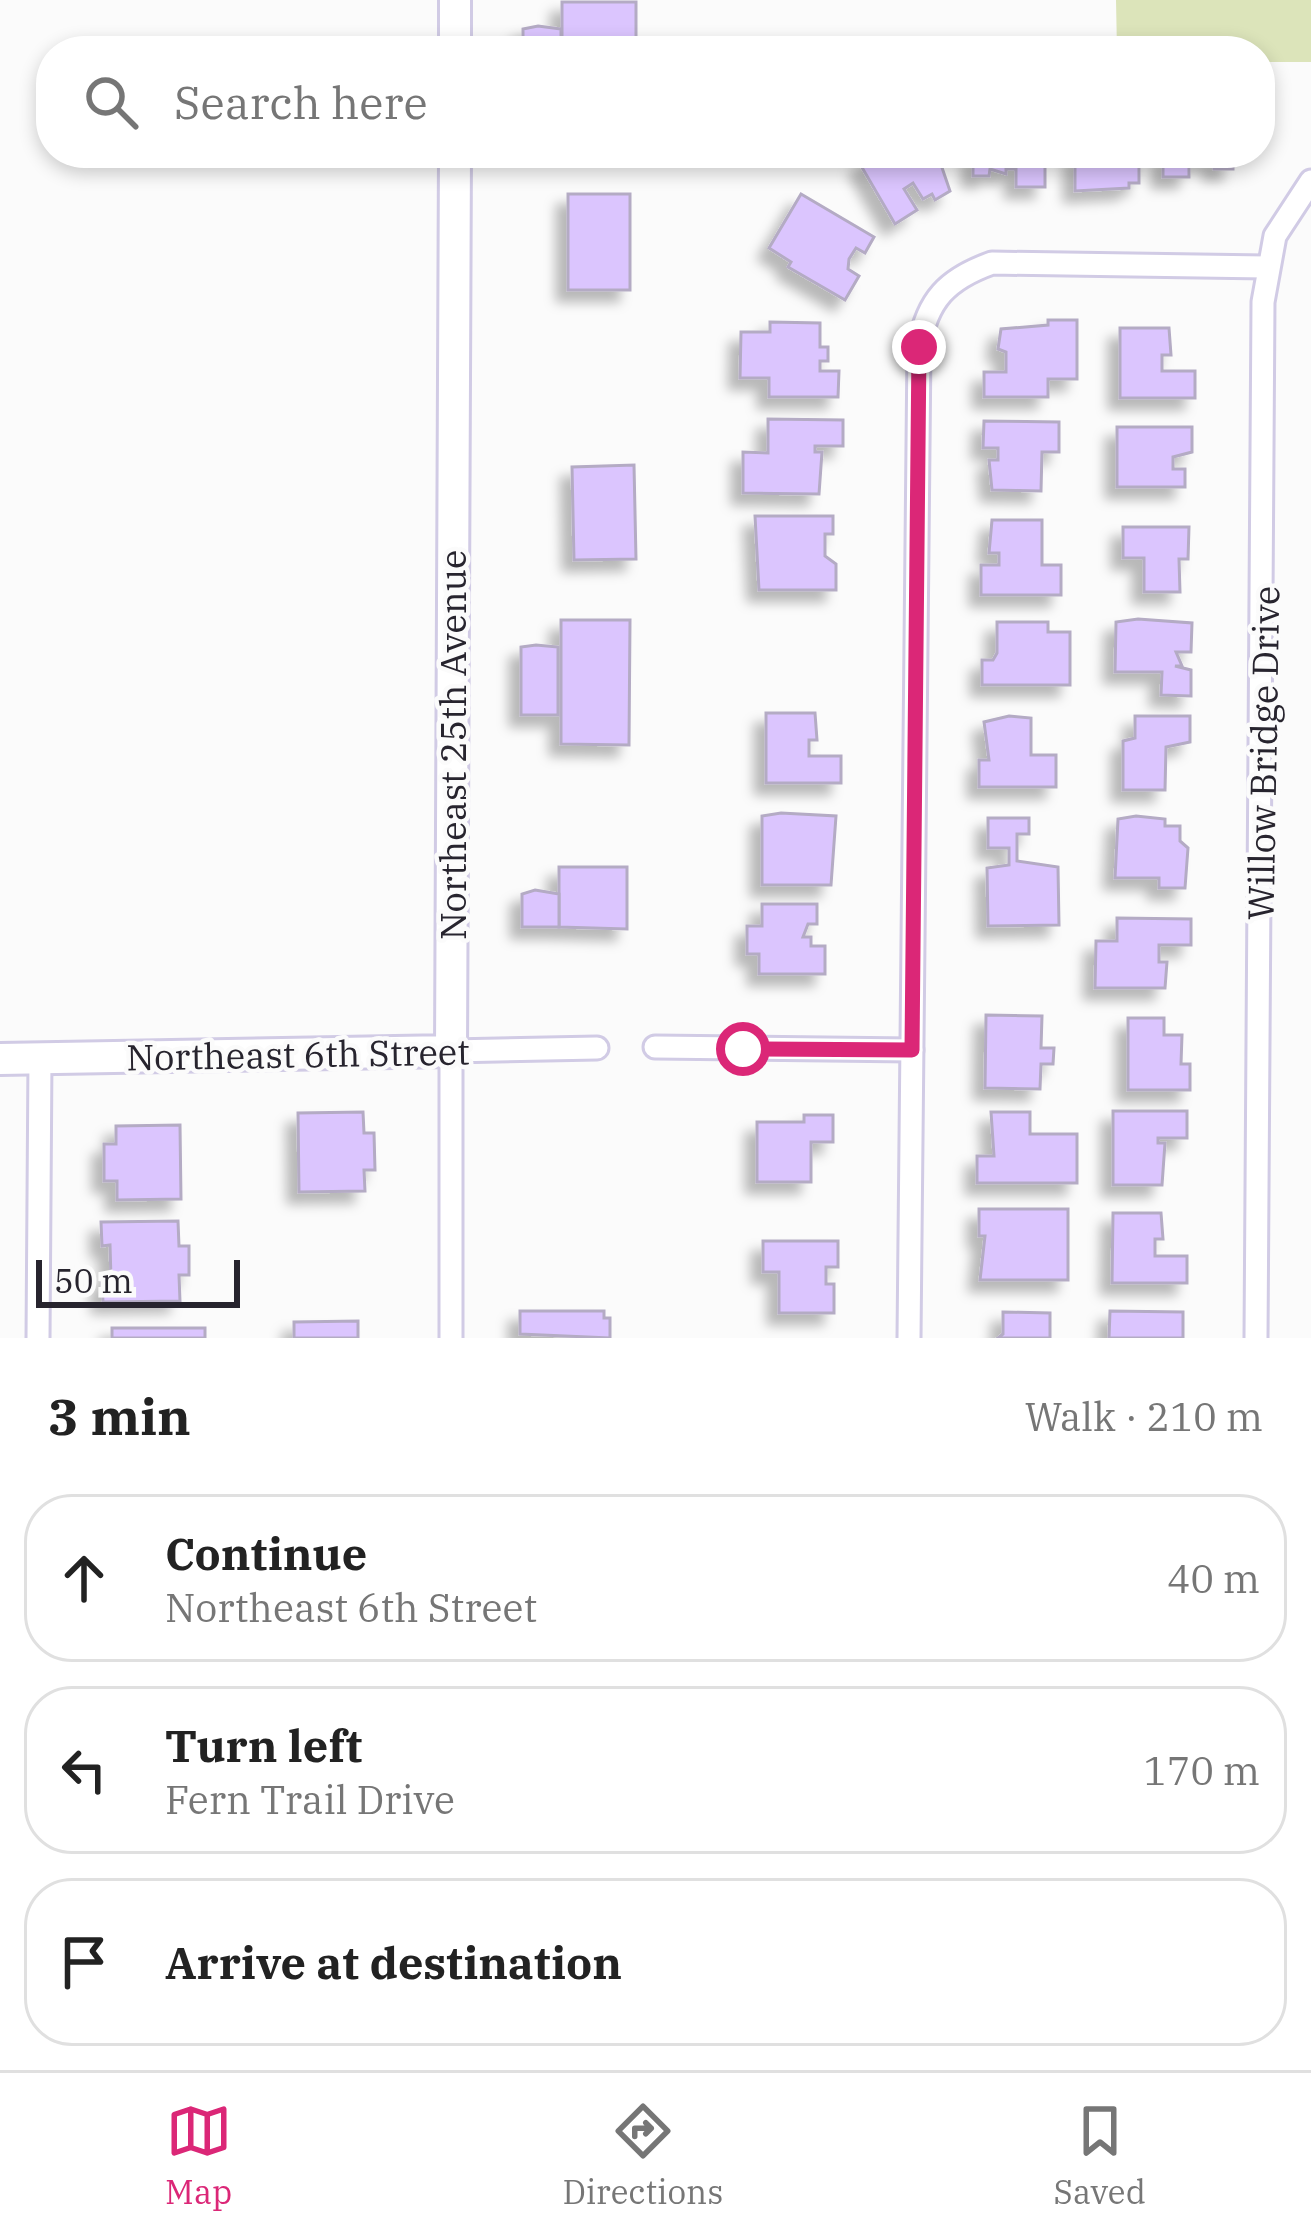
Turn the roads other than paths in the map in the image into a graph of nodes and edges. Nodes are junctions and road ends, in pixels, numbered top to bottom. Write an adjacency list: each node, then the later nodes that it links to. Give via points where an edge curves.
1 (455, 0): 2 (street)
2 (455, 36)
3 (454, 168): 9 (street, Northeast 25th Avenue)
4 (1311, 181): 5 (street, Willow Bridge Drive, via 1274,236)
5 (1266, 266): 8 (street, via 992,263 960,274 924,319); 15 (street, Willow Bridge Drive)
6 (655, 1047): 8 (street)
7 (597, 1048): 9 (street, Northeast 6th Street)
8 (912, 1050): 14 (street)
9 (451, 1051): 10 (street, Northeast 6th Street); 13 (street, Northeast 25th Avenue)
10 (40, 1058): 11 (street, Northeast 6th Street); 12 (street)
11 (0, 1059)
12 (38, 1338)
13 (451, 1338)
14 (909, 1338)
15 (1256, 1338)

